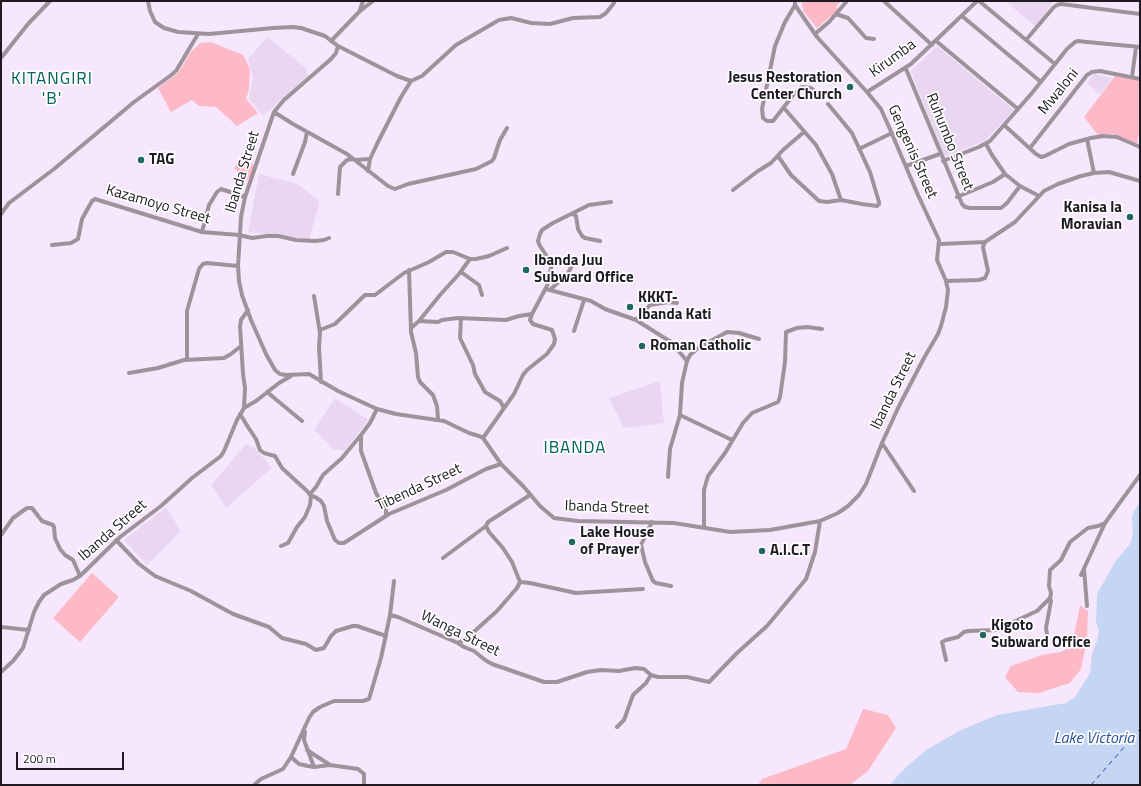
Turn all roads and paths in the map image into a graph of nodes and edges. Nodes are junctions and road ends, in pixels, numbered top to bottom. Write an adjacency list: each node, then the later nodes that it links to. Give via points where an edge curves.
1 (50, 1): 23 (street)
2 (148, 1): 14 (street, via 155,22 164,28)
3 (363, 1): 10 (street)
4 (373, 1): 10 (street)
5 (847, 1): 11 (street)
6 (884, 1): 20 (street, Kirumba)
7 (978, 1): 13 (street, Kirumba); 17 (street, Mwaloni)
8 (614, 3): 28 (street, via 600,17 573,18 550,24 530,23 511,18 499,20 456,45 422,76)
9 (795, 3): 15 (street, Gengenis Street); 33 (street, via 775,46 762,109 764,118 773,121)
10 (360, 11): 18 (street)
11 (836, 14): 15 (street); 16 (street, via 848,18 866,38)
12 (1140, 14): 17 (street, via 1061,4 1053,8)
13 (962, 16): 19 (street, Kirumba); 29 (street)
14 (198, 34): 18 (street, via 288,27 308,30); 65 (street, via 176,71 9,203)
15 (815, 34): 30 (street, Gengenis Street)
16 (874, 40)
17 (1026, 40): 24 (street, Mwaloni)
18 (331, 41): 21 (street)
19 (936, 41): 20 (street, Kirumba); 34 (street, Mwaloni)
20 (932, 45): 25 (street, Kirumba)
21 (338, 46): 28 (street); 35 (street, Ibanda Street, via 331,59)
22 (1138, 47): 24 (street, via 1078,41); 26 (street)
23 (1, 58)
24 (1055, 64): 29 (street)
25 (906, 69): 30 (street, Kirumba); 46 (street, Ruhumbo Street)
26 (1132, 77): 27 (street, Mwaloni); 44 (street, Mwaloni, via 1100,72 1087,75)
27 (1140, 78)
28 (411, 81): 49 (street)
29 (1041, 82): 34 (street)
30 (867, 92): 40 (street, Gengenis Street, via 881,109)
31 (820, 95): 33 (street, via 811,88 802,87)
32 (828, 104): 45 (street, via 852,133)
33 (784, 108): 39 (street)
34 (1018, 109): 36 (street)
35 (274, 112): 38 (street); 61 (street, Ibanda Street)
36 (1004, 125): 42 (street); 44 (street)
37 (507, 128): 52 (street, via 492,161 476,169 395,189)
38 (307, 132): 48 (street); 54 (street)
39 (804, 132): 47 (street); 63 (street, via 816,145 827,164)
40 (892, 133): 45 (street); 51 (street, Gengenis Street)
41 (1087, 139): 43 (street, via 1110,136); 44 (street, via 1069,144 1043,157); 53 (street)
42 (986, 144): 50 (street); 55 (street)
43 (1140, 147)
44 (1030, 148)
45 (859, 149): 63 (street, via 870,172 879,204 877,206)
46 (940, 154): 50 (street, Ruhumbo Street); 51 (street)
47 (778, 156): 58 (street); 63 (street, via 790,175 819,200)
48 (354, 159): 49 (street); 52 (street); 59 (street, via 347,160 340,167)
49 (370, 159): 52 (street)
50 (943, 161): 62 (street, Ruhumbo Street)
51 (906, 166): 72 (street, Gengenis Street)
52 (368, 171)
53 (1094, 173): 56 (street, via 1109,172); 60 (street, via 1052,186)
54 (293, 174)
55 (1005, 174): 57 (street); 62 (street)
56 (1140, 181)
57 (1020, 186): 60 (street); 62 (street, Ruhumbo Street, via 1001,208 965,207)
58 (733, 190)
59 (338, 194)
60 (1039, 196): 71 (street, via 1015,222)
61 (245, 197): 67 (street, via 221,189 208,205); 68 (street, Ibanda Street)
62 (958, 197)
63 (841, 200)
64 (611, 202): 66 (street, via 589,205)
65 (1, 214)
66 (573, 214): 70 (street, via 576,216 582,236); 76 (street, via 542,230 540,234 538,241)
67 (202, 232): 68 (street, Kazamoyo Street); 73 (street, Kazamoyo Street, via 94,199 82,219 78,239 71,243)
68 (239, 235): 69 (street, Kazamoyo Street, via 252,238 278,236 316,241); 77 (street, Ibanda Street)
69 (329, 238)
70 (600, 241)
71 (984, 242): 72 (street); 80 (street, via 988,271 985,278)
72 (940, 244): 80 (street, via 937,260)
73 (52, 245)
74 (507, 248): 75 (street, via 483,258)
75 (470, 259): 78 (street, via 446,252); 79 (street)
76 (552, 264): 81 (street); 81 (street, via 558,259 574,262 568,272)
77 (238, 266): 86 (street, Ibanda Street, via 239,281); 97 (street, via 207,263 199,269 186,311)
78 (409, 270): 91 (street); 93 (street, via 375,295 364,295 335,324)
79 (461, 272): 83 (street, via 479,285); 90 (street)
80 (946, 281): 113 (street, Ibanda Street, via 947,298 942,326)
81 (548, 290): 84 (street); 87 (street)
82 (314, 296): 93 (street)
83 (482, 296)
84 (584, 300): 89 (street); 94 (street)
85 (677, 303): 89 (street, via 650,305)
86 (248, 310): 96 (street, via 240,323); 100 (street, Ibanda Street, via 275,370 280,374)
87 (532, 314): 88 (street, via 506,320); 104 (street, via 530,320 533,324 552,330 554,344 547,354 523,375)
88 (461, 318): 90 (street, via 438,322); 104 (street, via 460,338 475,374 485,392 500,401)
89 (636, 320): 98 (street, via 671,342)
90 (419, 321): 91 (street)
91 (411, 328): 108 (street, via 418,377 433,395)
92 (822, 329): 112 (street, via 807,327 786,332 785,362 778,402 752,413)
93 (320, 330): 101 (street)
94 (574, 331)
95 (758, 339): 98 (street, via 727,332 698,348)
96 (241, 346): 97 (street, via 224,358); 103 (street)
97 (187, 359): 99 (street)
98 (687, 360): 107 (street, via 682,383)
99 (129, 373)
100 (291, 375): 101 (street, Ibanda Street, via 309,374); 102 (street)
101 (321, 382): 105 (street, Ibanda Street)
102 (267, 392): 103 (street); 109 (street)
103 (244, 408): 106 (street, Ibanda Street)
104 (504, 408): 111 (street)
105 (377, 409): 108 (street, Ibanda Street); 110 (street)
106 (240, 414): 118 (street, via 260,450 274,456 282,468); 127 (street, Ibanda Street, via 221,456)
107 (680, 415): 112 (street); 116 (street, via 670,449)
108 (438, 419): 111 (street, Ibanda Street)
109 (302, 421)
110 (361, 436): 118 (street, via 323,475); 120 (street, via 361,451 376,492 386,510)
111 (483, 438): 114 (street, Ibanda Street)
112 (732, 440): 125 (street, via 708,476 704,490)
113 (882, 443): 117 (street); 121 (street, Ibanda Street, via 859,495 838,513)
114 (501, 464): 119 (street, Ibanda Street); 120 (street, Tibenda Street)
115 (1140, 474): 123 (street)
116 (668, 477)
117 (914, 491)
118 (310, 495): 120 (street, Tibenda Street, via 321,501 324,506 326,521 338,543 348,542); 128 (street, via 310,505 304,520 288,543)
119 (530, 495): 122 (street, Ibanda Street, via 554,518 578,521); 124 (street, via 488,522)
120 (386, 516)
121 (820, 521): 125 (street, Ibanda Street, via 770,530 730,532); 147 (street, Wanga Street, via 814,558 803,583 760,633 709,682 686,677)
122 (652, 522): 125 (street, Ibanda Street); 135 (street, via 641,545 645,562 652,581)
123 (1105, 522): 130 (street); 137 (street, via 1088,528 1070,542 1061,560 1050,570)
124 (486, 526): 129 (street); 134 (street, via 512,562)
125 (704, 527)
126 (1, 534): 132 (street, via 13,518 27,508 32,508 42,521 53,525 60,549 73,560)
127 (116, 540): 132 (street, Ibanda Street); 143 (street, via 139,564 155,576 191,591 233,614 269,627 282,638 303,642 316,650 324,648 336,631 353,626)
128 (281, 546)
129 (442, 558)
130 (1084, 568): 131 (street); 138 (street)
131 (1081, 574)
132 (80, 576): 141 (street, Ibanda Street, via 44,595 38,602)
133 (394, 581): 139 (street)
134 (520, 582): 136 (street, via 576,593); 144 (street, via 518,588 496,611)
135 (671, 586)
136 (643, 588)
137 (1050, 598): 142 (street); 145 (street, via 1037,611 1001,628 992,631 968,631 942,642)
138 (1087, 606)
139 (390, 615): 143 (street); 144 (street, Wanga Street)
140 (1, 627): 141 (street)
141 (29, 630): 146 (street, Ibanda Street, via 19,653)
142 (1047, 634)
143 (386, 636): 148 (street, via 369,699 328,703 313,712)
144 (458, 643): 147 (street, Wanga Street, via 492,664 544,682 557,682 587,672 635,668 644,669)
145 (946, 660)
146 (1, 672)
147 (651, 675): 149 (street, via 633,695 624,720)
148 (305, 727): 150 (street, via 304,740); 151 (street)
149 (617, 727)
150 (307, 750): 152 (street); 153 (street)
151 (291, 757): 153 (street, via 298,764); 154 (street, via 280,771 260,779)
152 (330, 765): 153 (street); 155 (street, via 358,769 364,774)
153 (314, 767)
154 (254, 785)
155 (364, 785)

